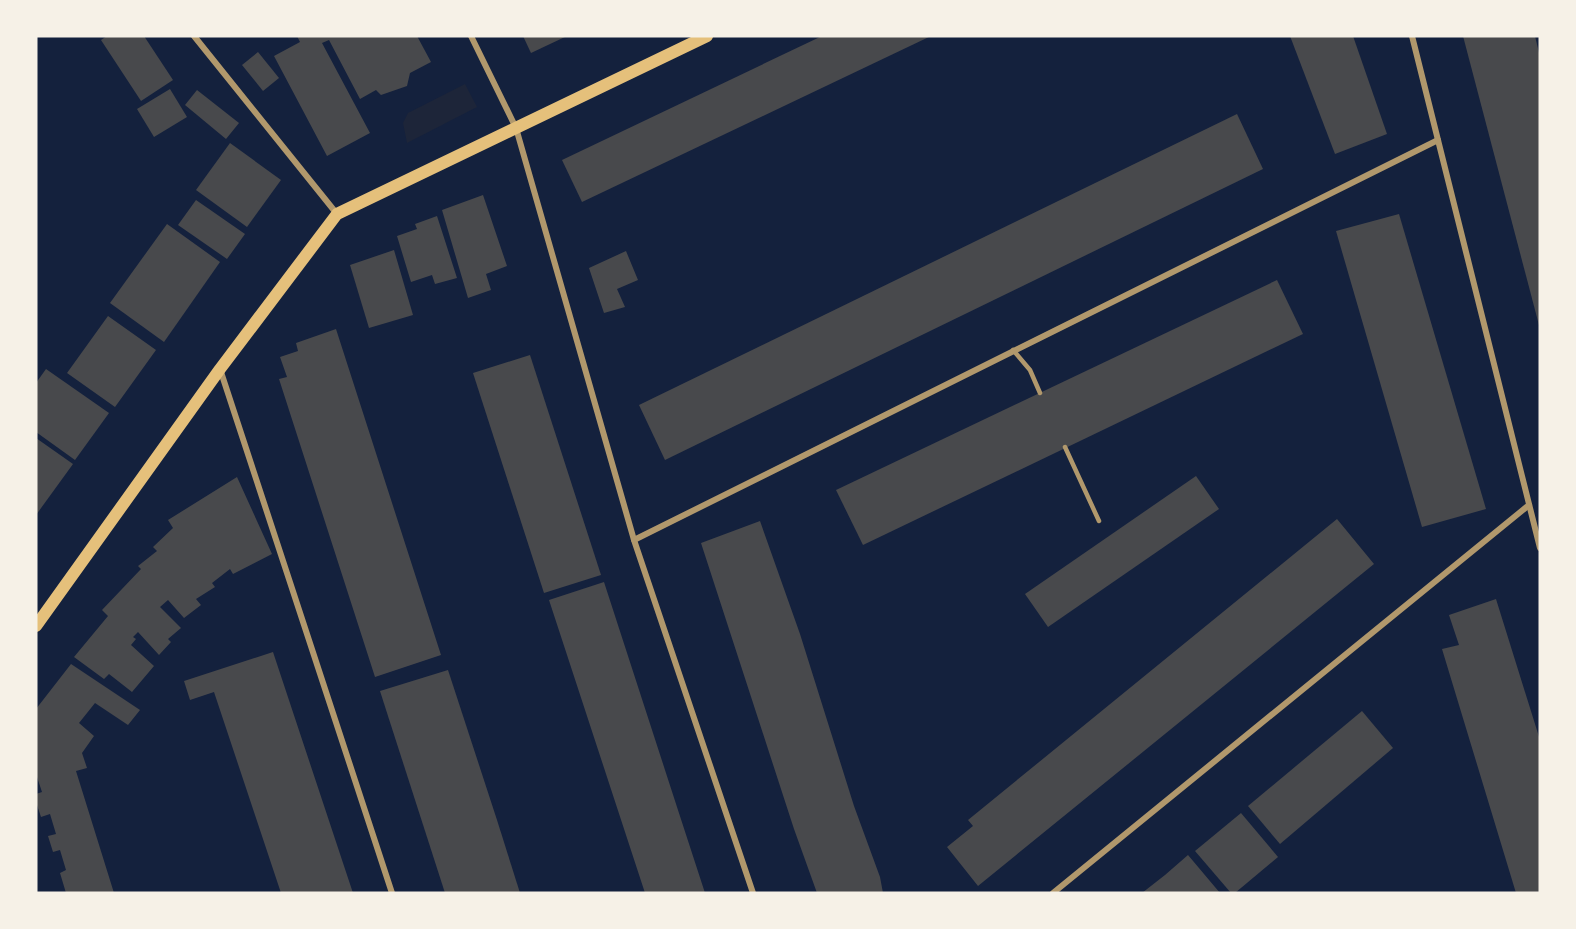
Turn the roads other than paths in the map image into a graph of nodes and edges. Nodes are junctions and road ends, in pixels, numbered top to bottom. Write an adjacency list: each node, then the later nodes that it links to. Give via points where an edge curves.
1 (194, 36): 7 (street)
2 (471, 36): 5 (street)
3 (707, 36): 5 (main road)
4 (1412, 36): 6 (street)
5 (516, 128): 7 (main road); 14 (street)
6 (1438, 141): 8 (street); 12 (street)
7 (337, 214): 9 (main road)
8 (1013, 350): 10 (lane, via 1030,370); 14 (street)
9 (220, 369): 16 (main road); 17 (street)
10 (1040, 393)
11 (1065, 447): 13 (lane)
12 (1529, 505): 15 (street); 19 (street)
13 (1099, 521)
14 (634, 540): 18 (street)
15 (1540, 548)
16 (36, 626)
17 (392, 893)
18 (753, 893)
19 (1053, 893)

